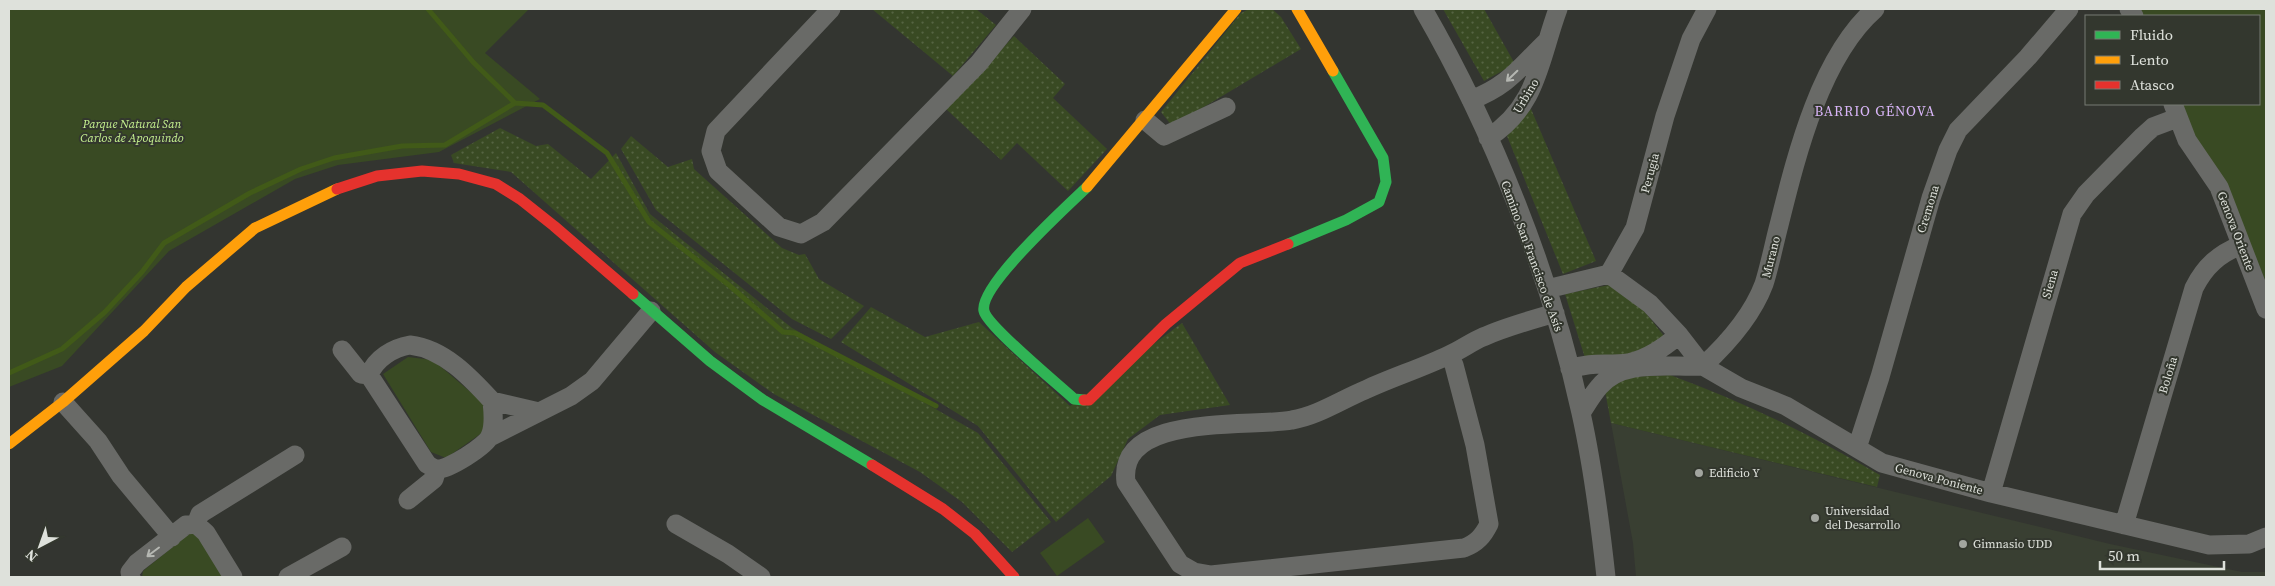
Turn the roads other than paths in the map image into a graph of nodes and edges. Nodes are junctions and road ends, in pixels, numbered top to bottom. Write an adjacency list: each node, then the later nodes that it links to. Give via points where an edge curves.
1 (831, 9): 2 (street, via 716,131 711,151 718,171 779,227 801,234 823,222 979,63)
2 (1022, 9)
3 (1236, 9): 14 (street)
4 (1296, 9): 14 (street, via 1382,158 1386,182 1379,202 1346,220 1240,263 1166,324 1089,400 1074,399 996,327 984,314 983,302 991,288 1033,240 1092,183)
5 (1423, 9): 11 (street, Camino San Francisco de Asís)
6 (1558, 9): 10 (street, Urbino)
7 (1707, 9): 17 (street, Perugia, via 1691,39 1665,116 1635,228)
8 (1875, 9): 25 (street, Murano, via 1849,39 1834,64 1803,137 1764,284 1757,299 1729,341)
9 (2069, 9): 34 (street, Cremona, via 1958,130 1948,150)
10 (1546, 42): 11 (street, Urbino, one-way to 11, via 1507,82); 15 (street, Urbino, via 1540,72 1528,96 1508,125)
11 (1471, 100): 15 (street, Camino San Francisco de Asís)
12 (1226, 107): 14 (street, via 1164,136)
13 (2175, 111): 16 (street, Genova Oriente, via 2187,140 2220,187); 37 (street, Siena, via 2153,127 2086,194 2072,214)
14 (1145, 120)
15 (1488, 138): 18 (street, Camino San Francisco de Asís)
16 (2241, 245): 19 (street, Genova Oriente); 41 (street, Boloña, via 2213,261 2202,272 2194,288)
17 (1609, 274): 18 (street); 22 (street, Genova Poniente, via 1650,304)
18 (1547, 289): 21 (street, Camino San Francisco de Asís)
19 (2266, 308)
20 (651, 311): 29 (street, via 554,226 496,184 450,173 400,172 356,182 255,228 186,287 144,331); 30 (street, via 592,382); 49 (street, via 763,400 943,509 975,534)
21 (1555, 313): 24 (street, via 1483,337); 26 (street, Camino San Francisco de Asís)
22 (1679, 335): 25 (street, Genova Poniente); 26 (street, via 1646,358 1628,363 1592,363)
23 (342, 350): 27 (street, via 361,374)
24 (1449, 355): 24 (street, via 1475,445 1489,524 1474,544 1464,548 1211,575 1194,572 1180,564 1126,482 1125,469 1130,455 1141,444 1157,436 1200,425 1265,424 1308,417 1365,389)
25 (1703, 366): 31 (street, via 1632,368 1612,376 1599,386); 34 (street, Genova Poniente, via 1741,388 1786,406)
26 (1570, 370): 31 (street, Camino San Francisco de Asís)
27 (369, 375): 28 (street, via 373,366 391,351 410,345 420,346 447,359); 36 (street, via 426,464)
28 (492, 400): 30 (street); 32 (street)
29 (63, 402): 33 (street); 43 (street, via 98,441 121,476)
30 (539, 412): 32 (street)
31 (1581, 413): 50 (street, Camino San Francisco de Asís, via 1596,491)
32 (490, 437): 36 (street, via 474,451 449,466)
33 (9, 444)
34 (1857, 448): 37 (street, Genova Poniente, via 1902,470)
35 (295, 455): 39 (street, via 200,514)
36 (437, 469): 38 (street, via 434,479)
37 (1991, 493): 41 (street, Genova Poniente)
38 (408, 500)
39 (196, 524): 43 (street, via 186,524); 46 (street, via 206,533)
40 (676, 524): 48 (street)
41 (2124, 525): 42 (street, Genova Poniente, via 2209,545 2248,544)
42 (2266, 537)
43 (172, 538): 45 (street, one-way to 45, via 137,563 130,572)
44 (342, 547): 47 (street)
45 (131, 577)
46 (233, 577)
47 (288, 577)
48 (761, 577)
49 (1014, 577)
50 (1606, 577)

